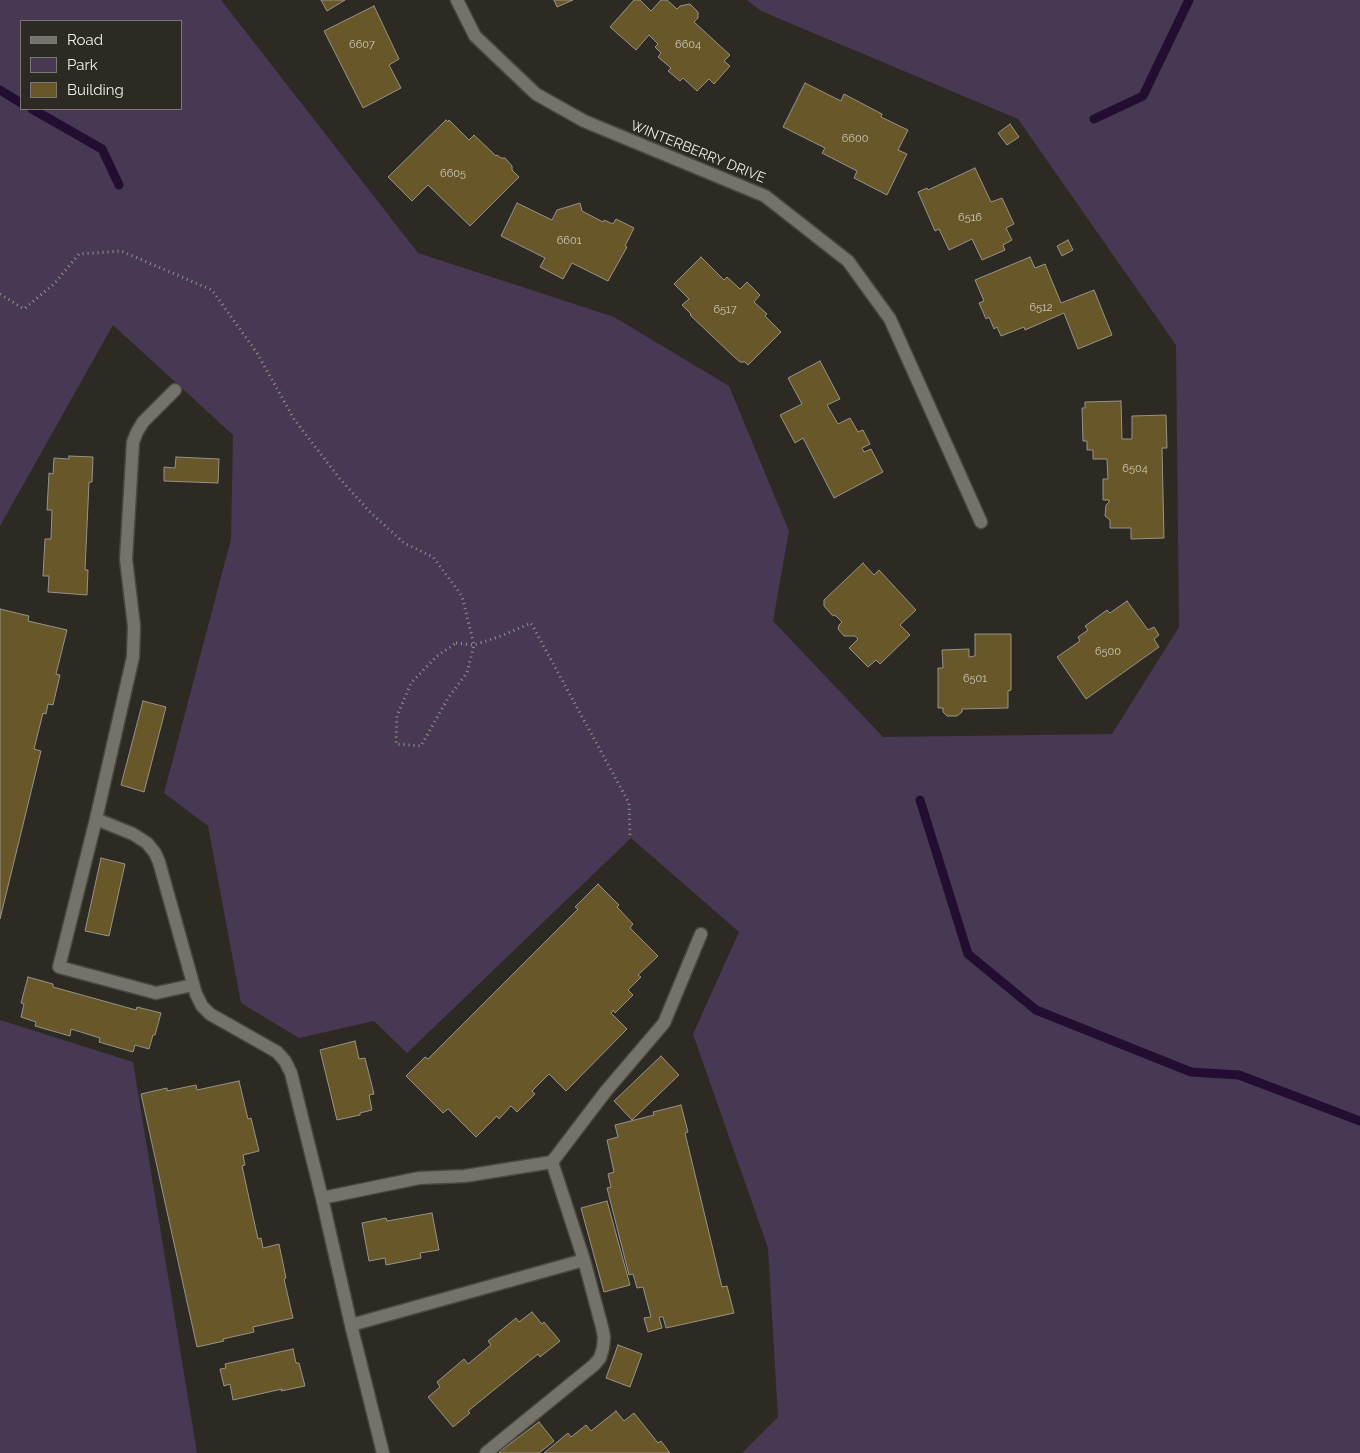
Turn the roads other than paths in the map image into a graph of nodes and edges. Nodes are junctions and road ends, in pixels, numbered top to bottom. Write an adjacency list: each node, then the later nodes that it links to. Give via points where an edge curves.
1 (456, 0): 3 (street, WINTERBERRY DRIVE, via 475,36 536,94 584,122 765,196 848,261 890,319)
2 (175, 390): 4 (street, via 143,422 133,442 126,559 134,626 133,657)
3 (981, 522)
4 (96, 819): 6 (street, via 133,834 154,853); 6 (street, via 58,967 156,993)
5 (701, 934): 7 (street, via 664,1022)
6 (193, 985): 8 (street, via 202,1006 210,1014 263,1043 285,1061 291,1073)
7 (552, 1162): 8 (street, via 465,1176 419,1178); 9 (street)
8 (322, 1198): 10 (street)
9 (584, 1260): 10 (street); 12 (street, via 604,1337 600,1358)
10 (351, 1325): 11 (street)
11 (383, 1453)
12 (486, 1453)

